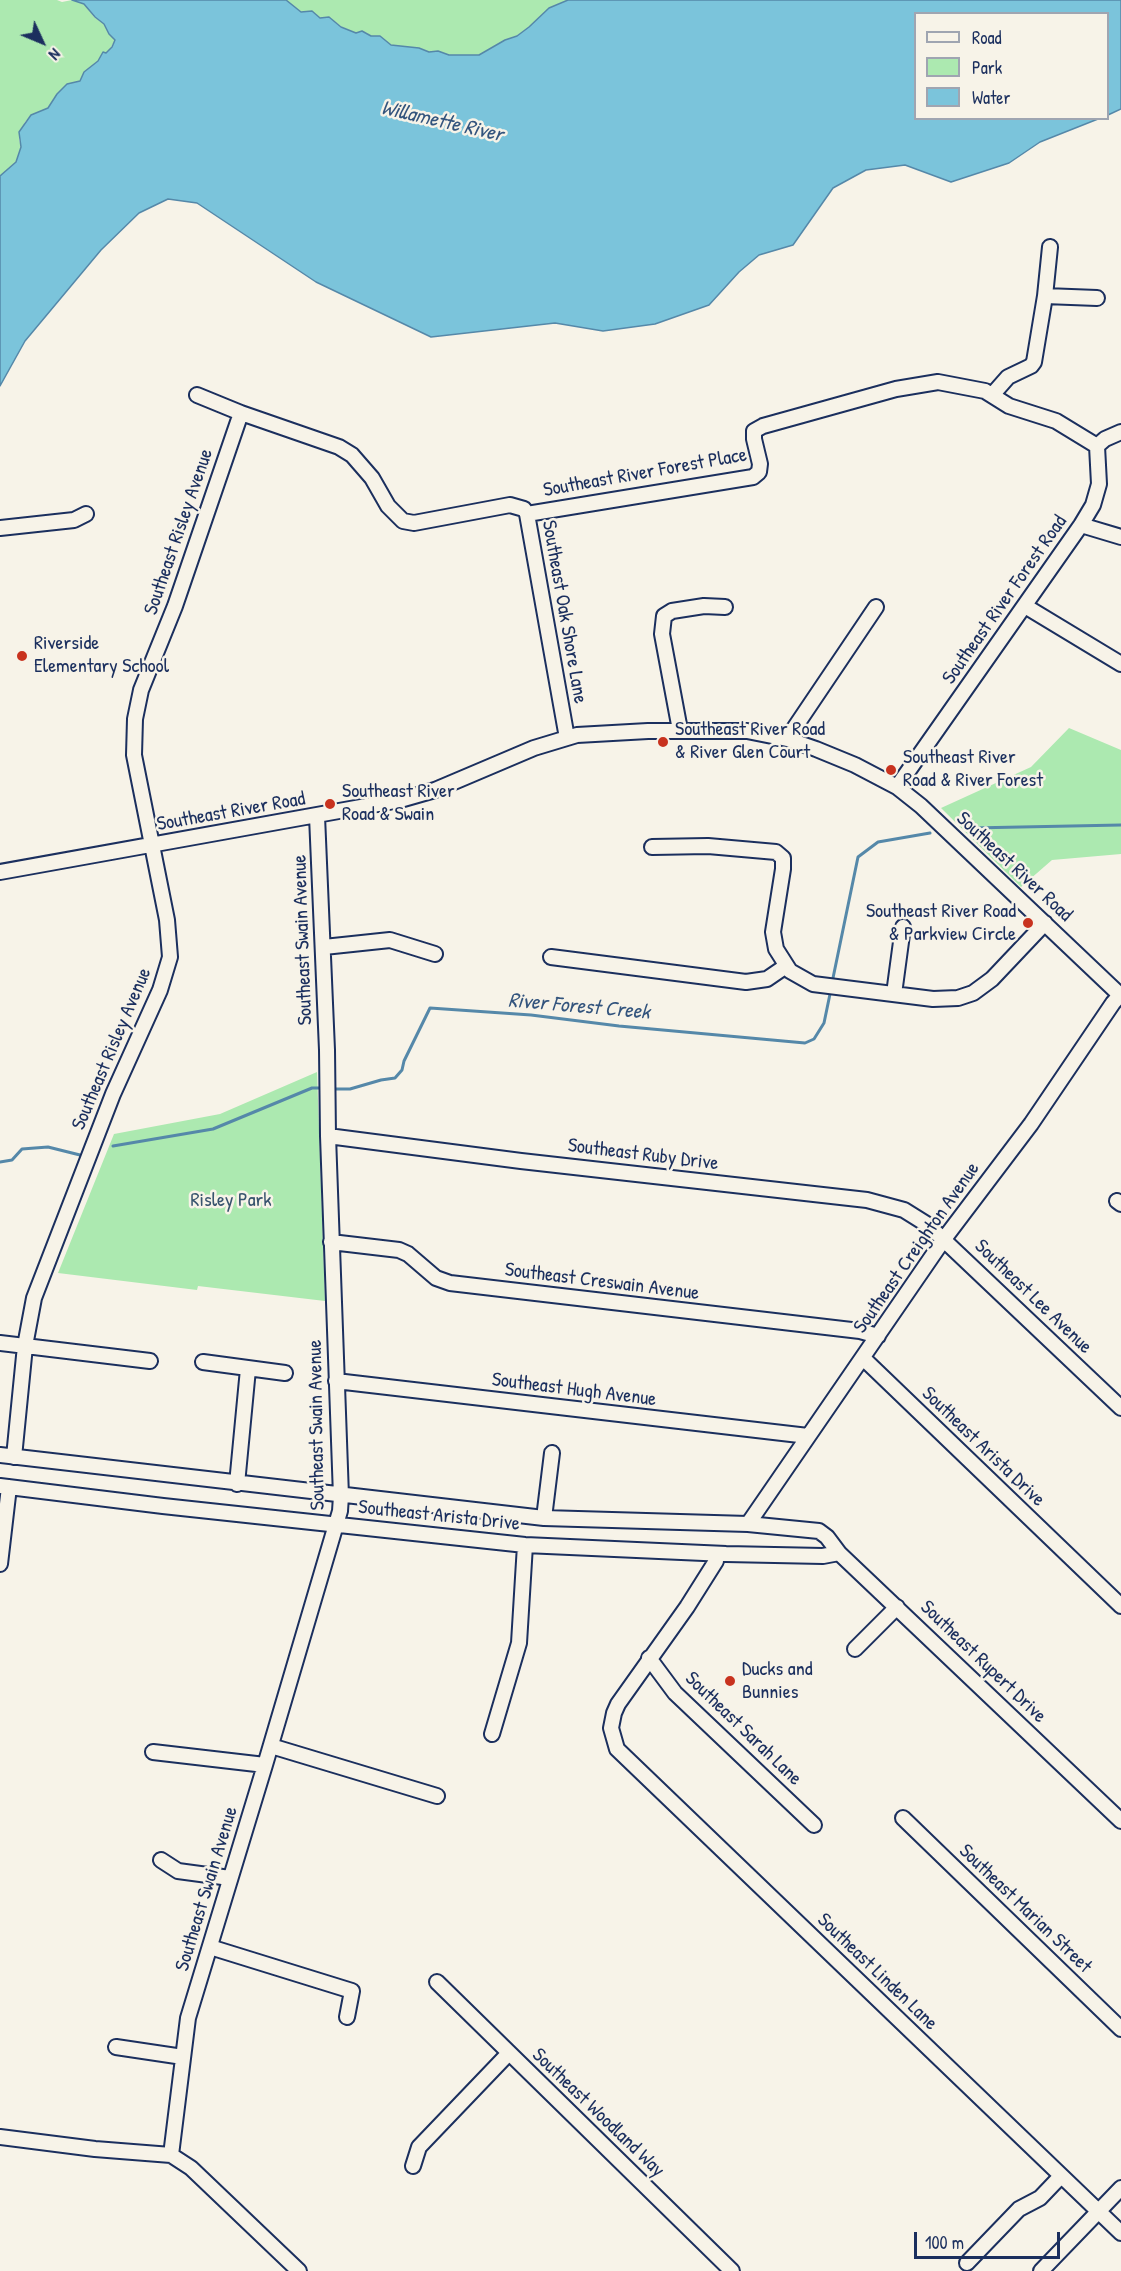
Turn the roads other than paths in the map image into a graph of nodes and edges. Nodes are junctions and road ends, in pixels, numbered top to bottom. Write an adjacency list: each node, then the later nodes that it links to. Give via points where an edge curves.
1 (1050, 247): 2 (street)
2 (1045, 296): 3 (street); 4 (street, via 1034,362 1008,377)
3 (1097, 298)
4 (993, 394): 8 (street, Southeast River Forest Place, via 1009,406 1056,421); 10 (street, Southeast River Forest Place, via 938,382 896,389 754,431 760,464 753,477)
5 (197, 395): 6 (street, Southeast Oak Shore Lane)
6 (241, 413): 10 (street, Southeast Oak Shore Lane, via 352,455 372,478 388,506 403,520 414,523 510,505 524,508); 23 (street, Southeast Risley Avenue, via 138,702 134,755)
7 (1121, 432): 8 (street)
8 (1097, 446): 11 (street, Southeast River Forest Road, via 1099,484)
9 (86, 514): 12 (street, via 74,520)
10 (527, 514): 19 (street, Southeast Oak Shore Lane)
11 (1081, 525): 13 (street); 14 (street, Southeast River Forest Road)
12 (0, 528)
13 (1121, 537)
14 (1025, 606): 17 (street); 21 (street, Southeast River Forest Road)
15 (725, 607): 18 (street, via 672,610 664,616 662,634)
16 (876, 607): 20 (street)
17 (1121, 664)
18 (680, 730): 19 (street, Southeast River Road, via 608,732); 20 (street, Southeast River Road, via 747,731)
19 (567, 738): 22 (street, Southeast River Road, via 418,795)
20 (787, 739): 21 (street, Southeast River Road, via 830,754)
21 (897, 787): 26 (street, Southeast River Road)
22 (317, 816): 23 (street, Southeast River Road); 28 (street, Southeast Swain Avenue)
23 (152, 846): 25 (street, Southeast River Road); 39 (street, Southeast Risley Avenue, via 170,957 160,990 113,1094 44,1269)
24 (652, 847): 31 (street, via 765,849 783,858 773,932 776,949)
25 (0, 872)
26 (1044, 923): 32 (street, via 992,979 973,993 943,1000); 33 (street, Southeast River Road)
27 (903, 927): 32 (street)
28 (324, 947): 29 (street, via 390,940); 34 (street, Southeast Swain Avenue)
29 (435, 954)
30 (551, 957): 31 (street, via 746,982 767,979)
31 (786, 966): 32 (street, via 797,977 813,984)
32 (894, 994)
33 (1120, 996): 35 (street, Southeast Creighton Avenue, via 1031,1124)
34 (328, 1136): 35 (street, Southeast Ruby Drive, via 867,1200 918,1217); 36 (street, Southeast Swain Avenue)
35 (944, 1239): 37 (street, Southeast Creighton Avenue); 46 (street, Southeast Lee Avenue)
36 (331, 1242): 37 (street, Southeast Creswain Avenue, via 399,1250 436,1278 450,1283); 45 (street, Southeast Swain Avenue)
37 (878, 1336): 40 (street, Southeast Creighton Avenue)
38 (0, 1343): 39 (street)
39 (25, 1346): 41 (street); 49 (street, Southeast Risley Avenue)
40 (863, 1358): 47 (street, Southeast Creighton Avenue); 62 (street, Southeast Arista Drive)
41 (150, 1360)
42 (203, 1362): 43 (street)
43 (248, 1369): 44 (street); 50 (street)
44 (285, 1373)
45 (336, 1382): 47 (street, Southeast Hugh Avenue); 52 (street, Southeast Swain Avenue)
46 (1121, 1408)
47 (808, 1436): 54 (street, Southeast Creighton Avenue)
48 (552, 1453): 53 (street)
49 (7, 1456): 50 (street, Southeast Arista Drive)
50 (237, 1484): 52 (street, Southeast Arista Drive)
51 (4, 1486): 55 (street, Southeast Arista Drive); 60 (street)
52 (341, 1496): 53 (street, Southeast Arista Drive); 55 (street, Southeast Swain Avenue)
53 (544, 1518): 54 (street, Southeast Arista Drive)
54 (748, 1524): 56 (street, Southeast Arista Drive)
55 (336, 1525): 57 (street, Southeast Arista Drive); 66 (street, Southeast Swain Avenue)
56 (819, 1531): 58 (street, Southeast Rupert Drive)
57 (525, 1545): 59 (street, Southeast Arista Drive); 65 (street, via 519,1644)
58 (839, 1553): 59 (street, Southeast Arista Drive); 61 (street, Southeast Rupert Drive)
59 (717, 1554): 64 (street, via 705,1580)
60 (0, 1564)
61 (897, 1606): 63 (street); 71 (street, Southeast Rupert Drive)
62 (1121, 1606)
63 (855, 1649)
64 (649, 1658): 72 (street, Southeast Sarah Lane, via 675,1693); 85 (street, Southeast Linden Lane, via 618,1704 612,1720 617,1749)
65 (492, 1734)
66 (271, 1746): 68 (street, Southeast Swain Avenue); 69 (street)
67 (153, 1752): 68 (street)
68 (266, 1765): 74 (street, Southeast Swain Avenue)
69 (437, 1796)
70 (903, 1818): 78 (street, Southeast Marian Street)
71 (1121, 1821)
72 (814, 1825)
73 (160, 1860): 74 (street, via 178,1871)
74 (230, 1878): 75 (street, Southeast Swain Avenue)
75 (210, 1947): 77 (street, via 352,1990); 81 (street, Southeast Swain Avenue, via 188,2018)
76 (436, 1982): 80 (street, Southeast Woodland Way)
77 (347, 2017)
78 (1121, 2029)
79 (116, 2047): 81 (street)
80 (508, 2053): 84 (street, via 419,2147); 91 (street, Southeast Woodland Way)
81 (183, 2057): 83 (street, Southeast Swain Avenue)
82 (0, 2137): 83 (street)
83 (171, 2155): 90 (street, via 191,2168)
84 (413, 2166)
85 (1061, 2176): 87 (street, Southeast Linden Lane); 89 (street, via 1040,2198 1018,2209)
86 (1121, 2188): 87 (street)
87 (1098, 2212): 88 (street, Southeast Linden Lane); 92 (street)
88 (1121, 2233)
89 (967, 2263)
90 (299, 2271)
91 (732, 2271)
92 (1041, 2271)

